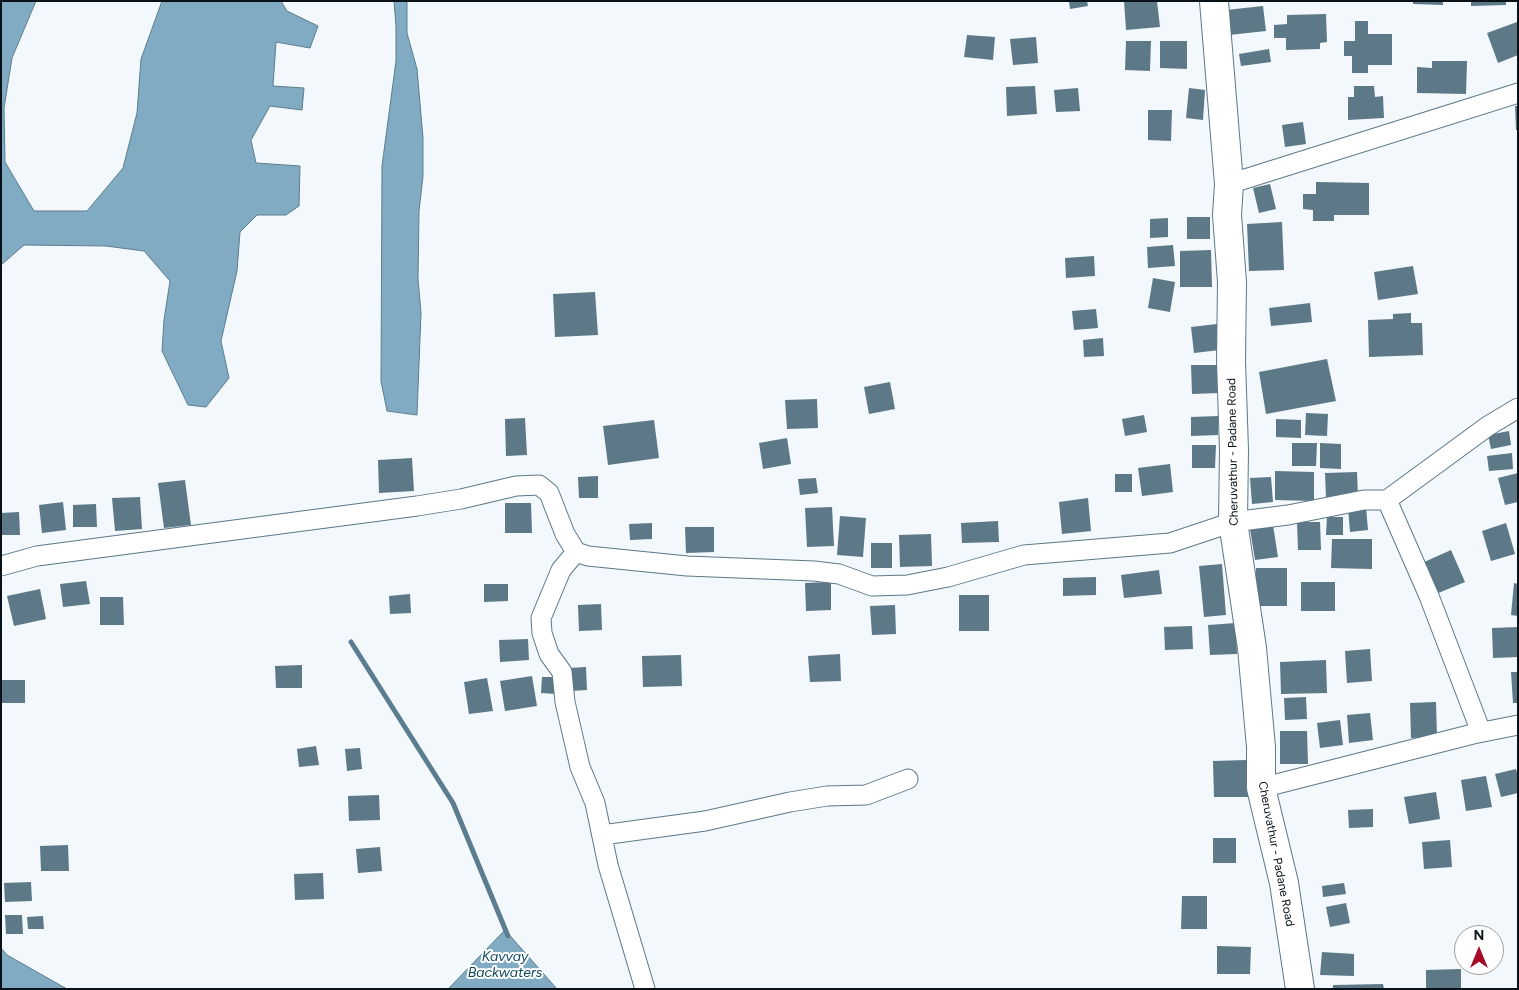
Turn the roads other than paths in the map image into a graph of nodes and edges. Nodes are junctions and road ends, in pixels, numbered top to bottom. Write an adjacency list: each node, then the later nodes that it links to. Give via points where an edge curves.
1 (1214, 1): 3 (main road, Cheruvathur - Padane Road)
2 (1518, 93): 3 (street)
3 (1229, 184): 6 (main road, Cheruvathur - Padane Road, via 1227,215 1232,282 1234,450)
4 (1518, 408): 5 (street, via 1488,426)
5 (1387, 500): 6 (street, via 1364,500); 10 (street, via 1429,596)
6 (1232, 522): 7 (street, via 1170,543 1024,555 907,585 872,586 839,574 822,572 678,565); 12 (main road, Cheruvathur - Padane Road, via 1252,648 1261,747)
7 (576, 552): 8 (street, via 565,534 549,493 539,485 516,486 417,506 37,556); 13 (street, via 561,570 541,618 542,633 549,654 562,672 565,702 580,767 595,803)
8 (1, 566)
9 (1518, 725): 10 (street)
10 (1481, 732): 12 (street)
11 (908, 779): 13 (street, via 866,795 827,796 705,821)
12 (1261, 788): 15 (main road, Cheruvathur - Padane Road, via 1284,883)
13 (602, 835): 14 (street)
14 (645, 989)
15 (1300, 989)

